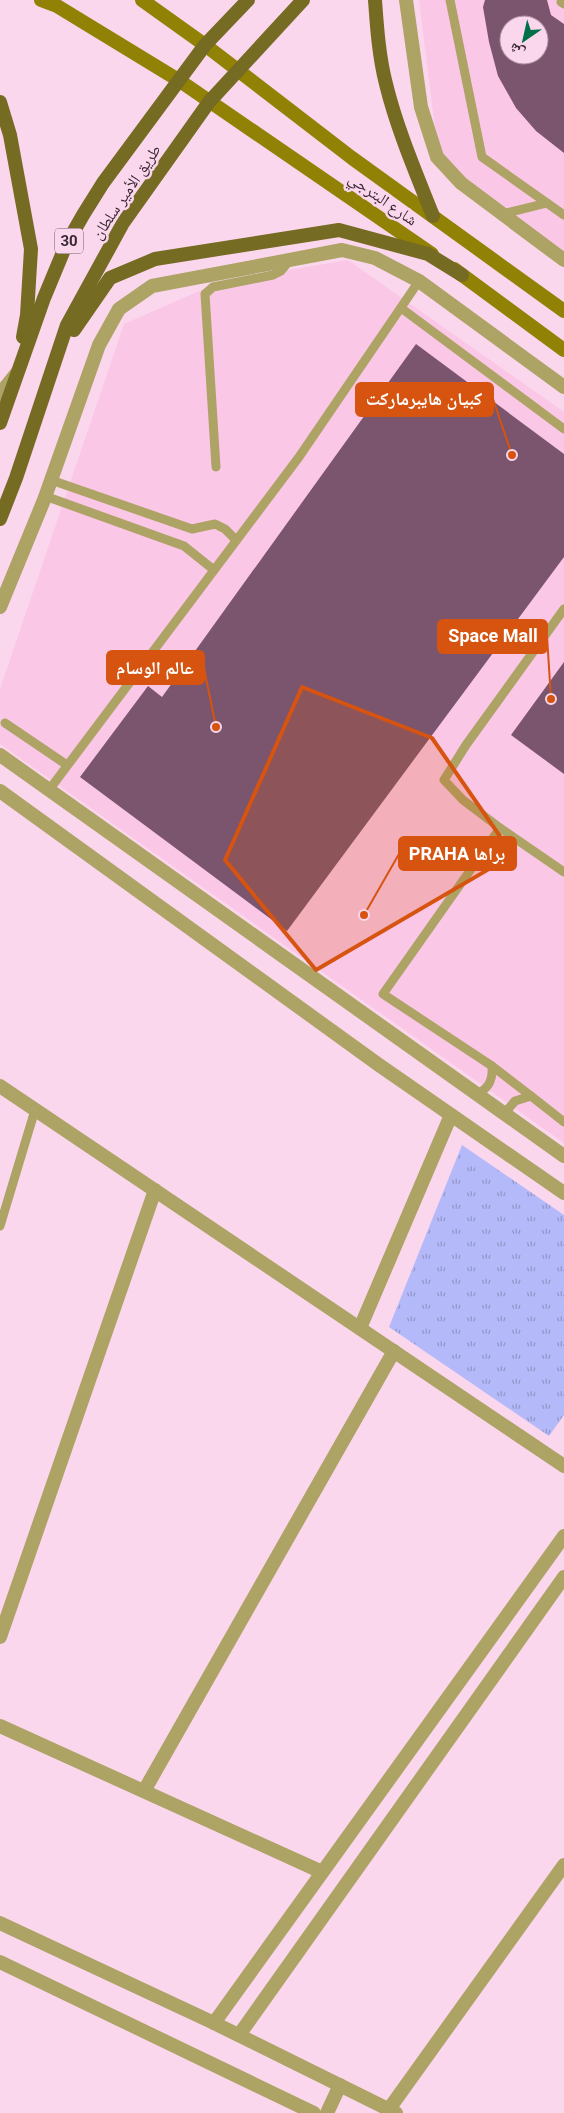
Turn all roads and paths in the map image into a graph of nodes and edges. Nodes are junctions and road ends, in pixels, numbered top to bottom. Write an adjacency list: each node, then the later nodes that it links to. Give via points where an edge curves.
1 (41, 0): 12 (main road, شارع البترجي, via 57,6)
2 (142, 0): 10 (main road, شارع البترجي)
3 (248, 0): 10 (main road, طريق الأمير سلطان / 30)
4 (303, 0): 11 (main road, طريق الأمير سلطان / 30)
5 (375, 0): 18 (main road, via 377,35 386,85)
6 (406, 0): 16 (street, via 421,107 437,156 461,183)
7 (450, 0): 15 (lane, via 482,157)
8 (562, 0): 9 (lane, via 560,2)
9 (564, 4)
10 (205, 45): 11 (main road, شارع البترجي); 12 (main road, طريق الأمير سلطان / 30)
11 (239, 71): 13 (main road, طريق الأمير سلطان / 30); 18 (main road, شارع البترجي)
12 (180, 81): 13 (main road, شارع البترجي); 26 (main road, طريق الأمير سلطان / 30, via 83,214 44,298)
13 (209, 102): 21 (main road, شارع البترجي); 27 (main road, طريق الأمير سلطان / 30, via 123,223 66,325)
14 (1, 105): 26 (main road, via 13,149 31,249 27,315)
15 (547, 203): 16 (lane); 17 (lane)
16 (502, 214): 20 (street)
17 (564, 215)
18 (433, 216): 24 (main road, شارع البترجي)
19 (290, 260): 22 (street, via 342,250 375,258); 32 (lane, via 277,274 207,290); 33 (street, via 152,286 119,309 99,344)
20 (564, 260)
21 (462, 275): 25 (main road, شارع البترجي); 27 (main road, via 428,254 339,230 155,259 110,278 79,320)
22 (419, 281): 23 (lane); 28 (street)
23 (401, 308): 31 (lane); 36 (lane, via 299,457)
24 (564, 311)
25 (564, 350)
26 (18, 372): 29 (street); 30 (main road, طريق الأمير سلطان / 30)
27 (50, 375): 35 (main road, طريق الأمير سلطان / 30)
28 (564, 387)
29 (0, 394)
30 (0, 423)
31 (564, 430)
32 (216, 467)
33 (51, 480): 34 (street); 36 (lane, via 192,529 215,524)
34 (45, 496): 37 (lane, via 184,546); 38 (street)
35 (0, 518)
36 (236, 540): 37 (lane)
37 (214, 570): 42 (lane)
38 (0, 607)
39 (564, 609): 45 (lane, via 444,780 462,800)
40 (5, 723): 42 (lane)
41 (0, 755): 43 (street)
42 (67, 765): 43 (lane)
43 (49, 790): 49 (street)
44 (0, 791): 53 (street)
45 (500, 828): 46 (lane); 47 (lane, via 383,994)
46 (564, 872)
47 (492, 1066): 49 (lane, via 490,1083 485,1091); 50 (lane)
48 (0, 1086): 51 (street)
49 (476, 1094): 52 (street)
50 (531, 1096): 52 (lane, via 515,1102); 54 (lane)
51 (35, 1110): 56 (street); 58 (lane)
52 (504, 1114): 55 (street)
53 (451, 1115): 57 (street); 59 (street)
54 (564, 1122)
55 (564, 1156)
56 (154, 1190): 59 (street); 64 (street)
57 (564, 1193)
58 (0, 1226)
59 (360, 1328): 60 (street)
60 (394, 1351): 61 (street); 66 (street)
61 (563, 1462)
62 (564, 1536): 68 (street)
63 (564, 1577): 72 (street)
64 (0, 1637)
65 (0, 1726): 66 (street)
66 (144, 1791): 68 (street)
67 (564, 1865): 74 (street)
68 (322, 1872): 71 (street)
69 (0, 1923): 71 (street)
70 (0, 1962): 75 (street)
71 (214, 2023): 72 (street)
72 (238, 2035): 73 (street)
73 (340, 2085): 74 (street); 76 (street)
74 (392, 2111)
75 (314, 2113)
76 (327, 2113)

